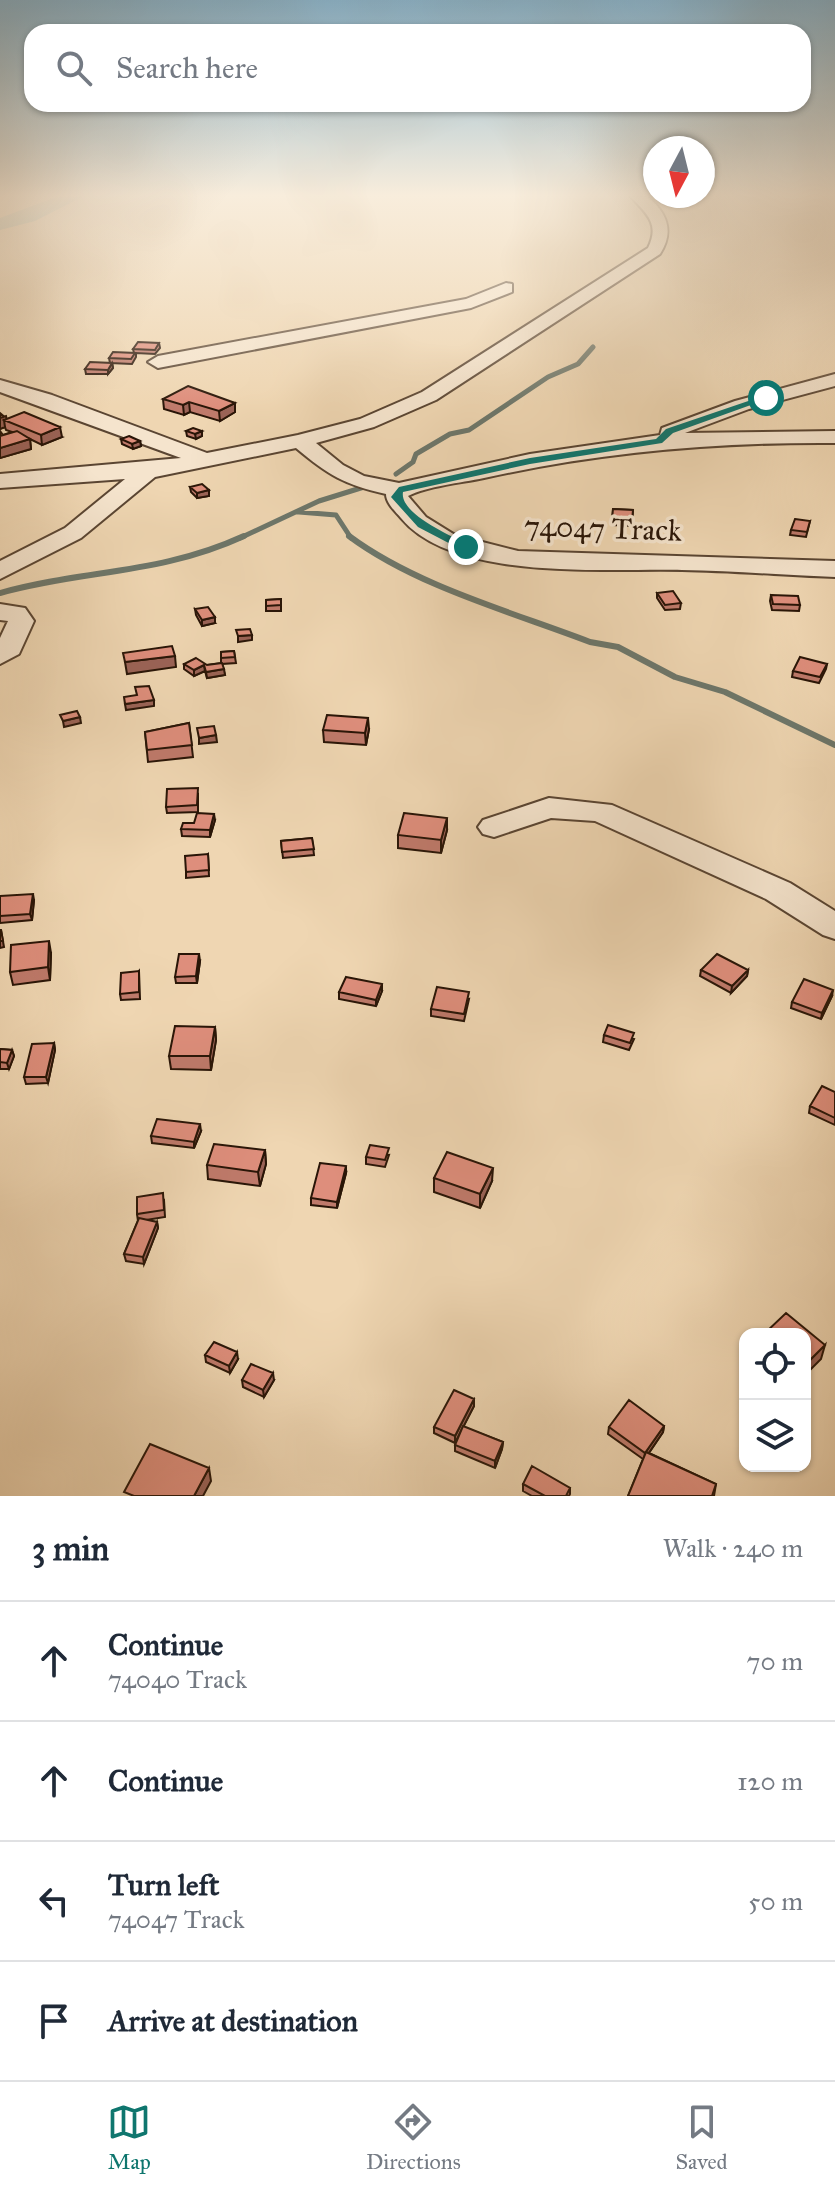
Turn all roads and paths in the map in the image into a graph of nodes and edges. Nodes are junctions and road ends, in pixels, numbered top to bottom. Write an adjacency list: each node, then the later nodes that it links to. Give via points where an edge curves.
1 (631, 267): 7 (street, via 429,396 367,423)
2 (506, 288): 3 (street, via 471,303)
3 (158, 362)
4 (835, 380): 8 (street, via 742,405 670,431)
5 (0, 386): 9 (street)
6 (835, 437): 8 (street)
7 (300, 441): 9 (street); 12 (street, via 335,470)
8 (659, 441): 12 (street)
9 (202, 459): 10 (street)
10 (150, 470): 11 (street); 14 (street, via 73,533)
11 (0, 481)
12 (392, 489): 13 (street, 74047 Track, via 422,525 466,547 503,556)
13 (835, 569)
14 (0, 571)
15 (0, 612): 16 (street, via 16,614 21,621)
16 (0, 656)
17 (494, 827): 18 (street, via 549,808 601,812 778,891)
18 (835, 927)

